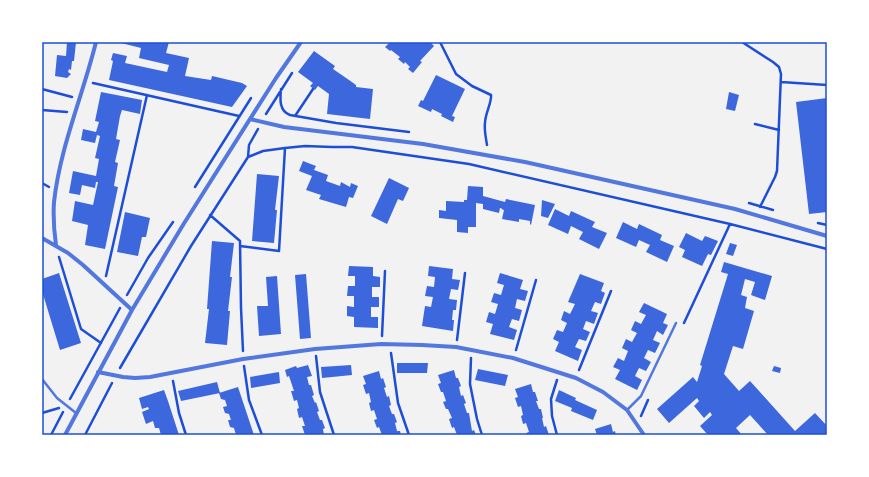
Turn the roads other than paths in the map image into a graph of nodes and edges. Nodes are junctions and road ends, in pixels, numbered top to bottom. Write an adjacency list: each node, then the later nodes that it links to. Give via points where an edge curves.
1 (96, 42): 6 (street, via 62,161 54,202 53,224)
2 (301, 42): 3 (street)
3 (250, 119): 4 (street, via 284,127 423,144 525,162 705,202); 7 (street)
4 (827, 236)
5 (42, 238): 6 (street)
6 (56, 245): 7 (street, via 83,265)
7 (132, 310): 9 (street)
8 (676, 323): 11 (lane, via 641,396)
9 (98, 372): 11 (street, via 135,378 150,377 243,359 315,349 381,344 456,347 513,358 576,378 603,392); 12 (street)
10 (42, 378): 12 (lane, via 56,398)
11 (626, 410): 14 (street)
12 (76, 413): 13 (street)
13 (65, 435)
14 (644, 435)

